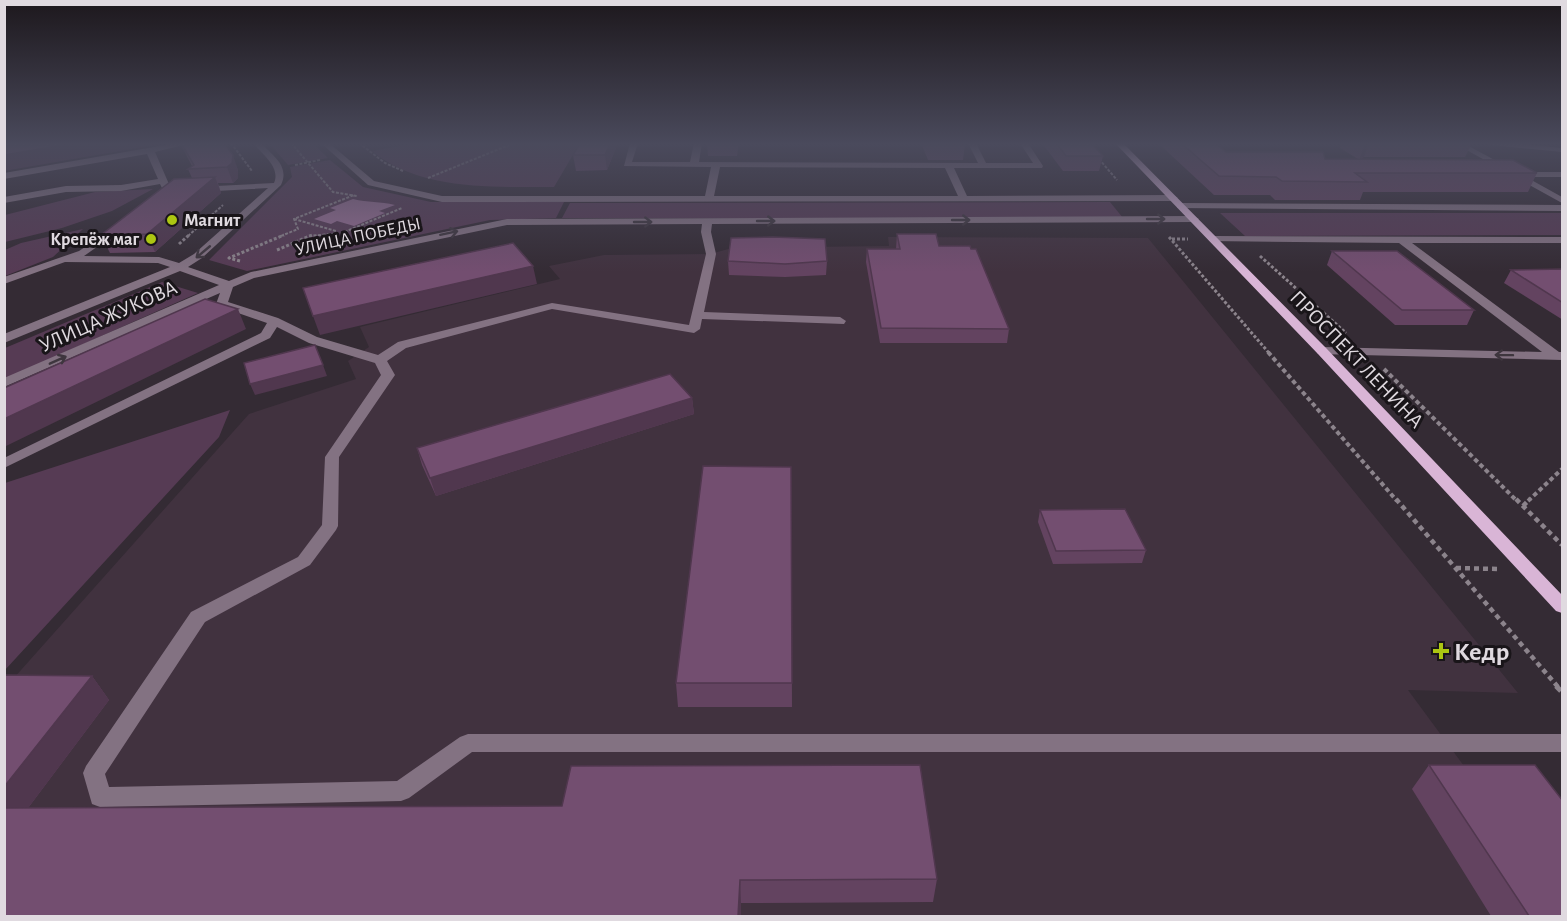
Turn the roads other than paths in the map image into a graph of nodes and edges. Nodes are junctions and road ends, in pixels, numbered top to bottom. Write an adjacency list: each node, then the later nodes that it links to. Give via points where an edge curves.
1 (133, 186): 15 (street, via 66,189)
2 (165, 186): 11 (street)
3 (261, 186): 10 (street)
4 (276, 186): 27 (street, one-way to 27, via 198,256)
5 (384, 186): 13 (street, УЛИЦА ПОБЕДЫ, via 442,200)
6 (713, 186): 13 (street)
7 (958, 186): 14 (street)
8 (1161, 186): 17 (main road, ПРОСПЕКТ ЛЕНИНА)
9 (1537, 186): 16 (street)
10 (190, 190)
11 (168, 191): 12 (street); 18 (street)
12 (179, 191)
13 (708, 199): 14 (street, УЛИЦА ПОБЕДЫ)
14 (964, 199): 17 (street, УЛИЦА ПОБЕДЫ)
15 (4, 200)
16 (1563, 200)
17 (1177, 202): 19 (street, УЛИЦА ПОБЕДЫ); 21 (main road, ПРОСПЕКТ ЛЕНИНА)
18 (149, 205)
19 (1563, 208)
20 (130, 219): 26 (street, via 83,254)
21 (1194, 219): 22 (street, УЛИЦА ПОБЕДЫ, one-way to 21); 23 (main road, ПРОСПЕКТ ЛЕНИНА)
22 (707, 222): 29 (street, УЛИЦА ПОБЕДЫ, one-way to 22, via 251,275 507,222); 30 (street, via 711,254)
23 (1213, 239): 24 (street); 34 (main road, ПРОСПЕКТ ЛЕНИНА)
24 (1402, 240): 25 (street); 35 (street)
25 (1563, 240)
26 (64, 259): 27 (street, via 159,260); 28 (street)
27 (180, 267): 29 (street); 33 (street, УЛИЦА ЖУКОВА)
28 (4, 281)
29 (228, 284): 31 (street, via 222,304); 37 (street, УЛИЦА ЖУКОВА, one-way to 29)
30 (696, 315): 32 (street); 36 (street, via 694,329 552,306 402,345)
31 (274, 321): 36 (street, via 313,340); 38 (street, via 266,335)
32 (840, 321)
33 (4, 339)
34 (1322, 351): 35 (street, one-way to 34); 39 (main road, ПРОСПЕКТ ЛЕНИНА)
35 (1559, 356)
36 (380, 360): 40 (street, via 388,375 332,457 330,526 304,561 198,617 94,773 99,797 401,791 468,743)
37 (4, 383)
38 (4, 464)
39 (1563, 606)
40 (1563, 743)

